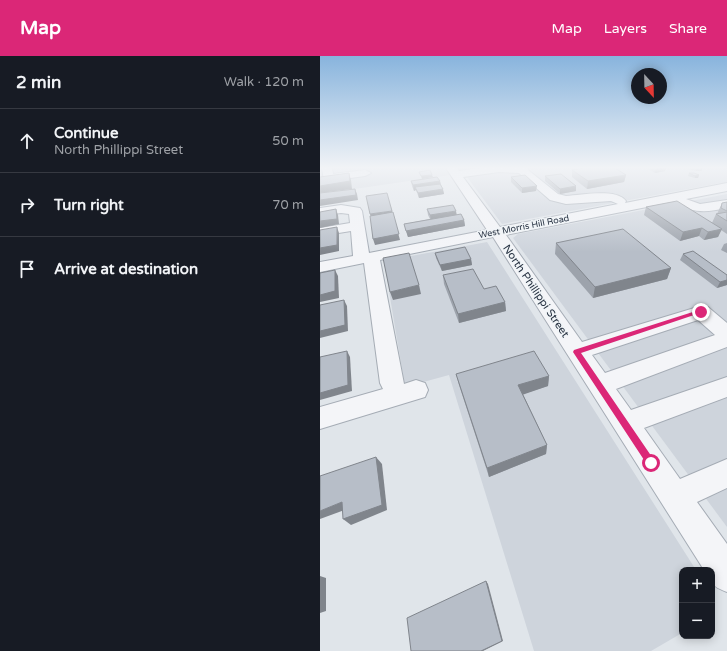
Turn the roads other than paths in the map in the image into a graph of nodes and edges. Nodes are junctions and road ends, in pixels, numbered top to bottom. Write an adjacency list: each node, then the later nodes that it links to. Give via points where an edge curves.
1 (470, 196): 10 (street, North Phillippi Street)
2 (553, 196): 6 (street, via 566,200 614,197)
3 (690, 196): 4 (street, West Morris Hill Road)
4 (675, 198): 5 (street, via 702,210); 6 (street, West Morris Hill Road)
5 (727, 204)
6 (630, 207): 10 (street, West Morris Hill Road)
7 (320, 212): 8 (street, via 341,209 355,211)
8 (357, 226): 9 (street); 11 (street)
9 (320, 232)
10 (497, 232): 11 (street, West Morris Hill Road); 15 (street, North Phillippi Street)
11 (366, 258): 12 (street, West Morris Hill Road); 16 (street)
12 (320, 267)
13 (727, 334): 15 (street, via 701,312)
14 (727, 339): 17 (street)
15 (576, 352): 17 (street, North Phillippi Street)
16 (392, 383)
17 (599, 386): 21 (street, North Phillippi Street)
18 (727, 387): 21 (street)
19 (416, 390): 20 (street)
20 (320, 418)
21 (625, 424): 23 (street, North Phillippi Street)
22 (727, 473): 23 (street)
23 (674, 497): 24 (street, North Phillippi Street)
24 (727, 574)

